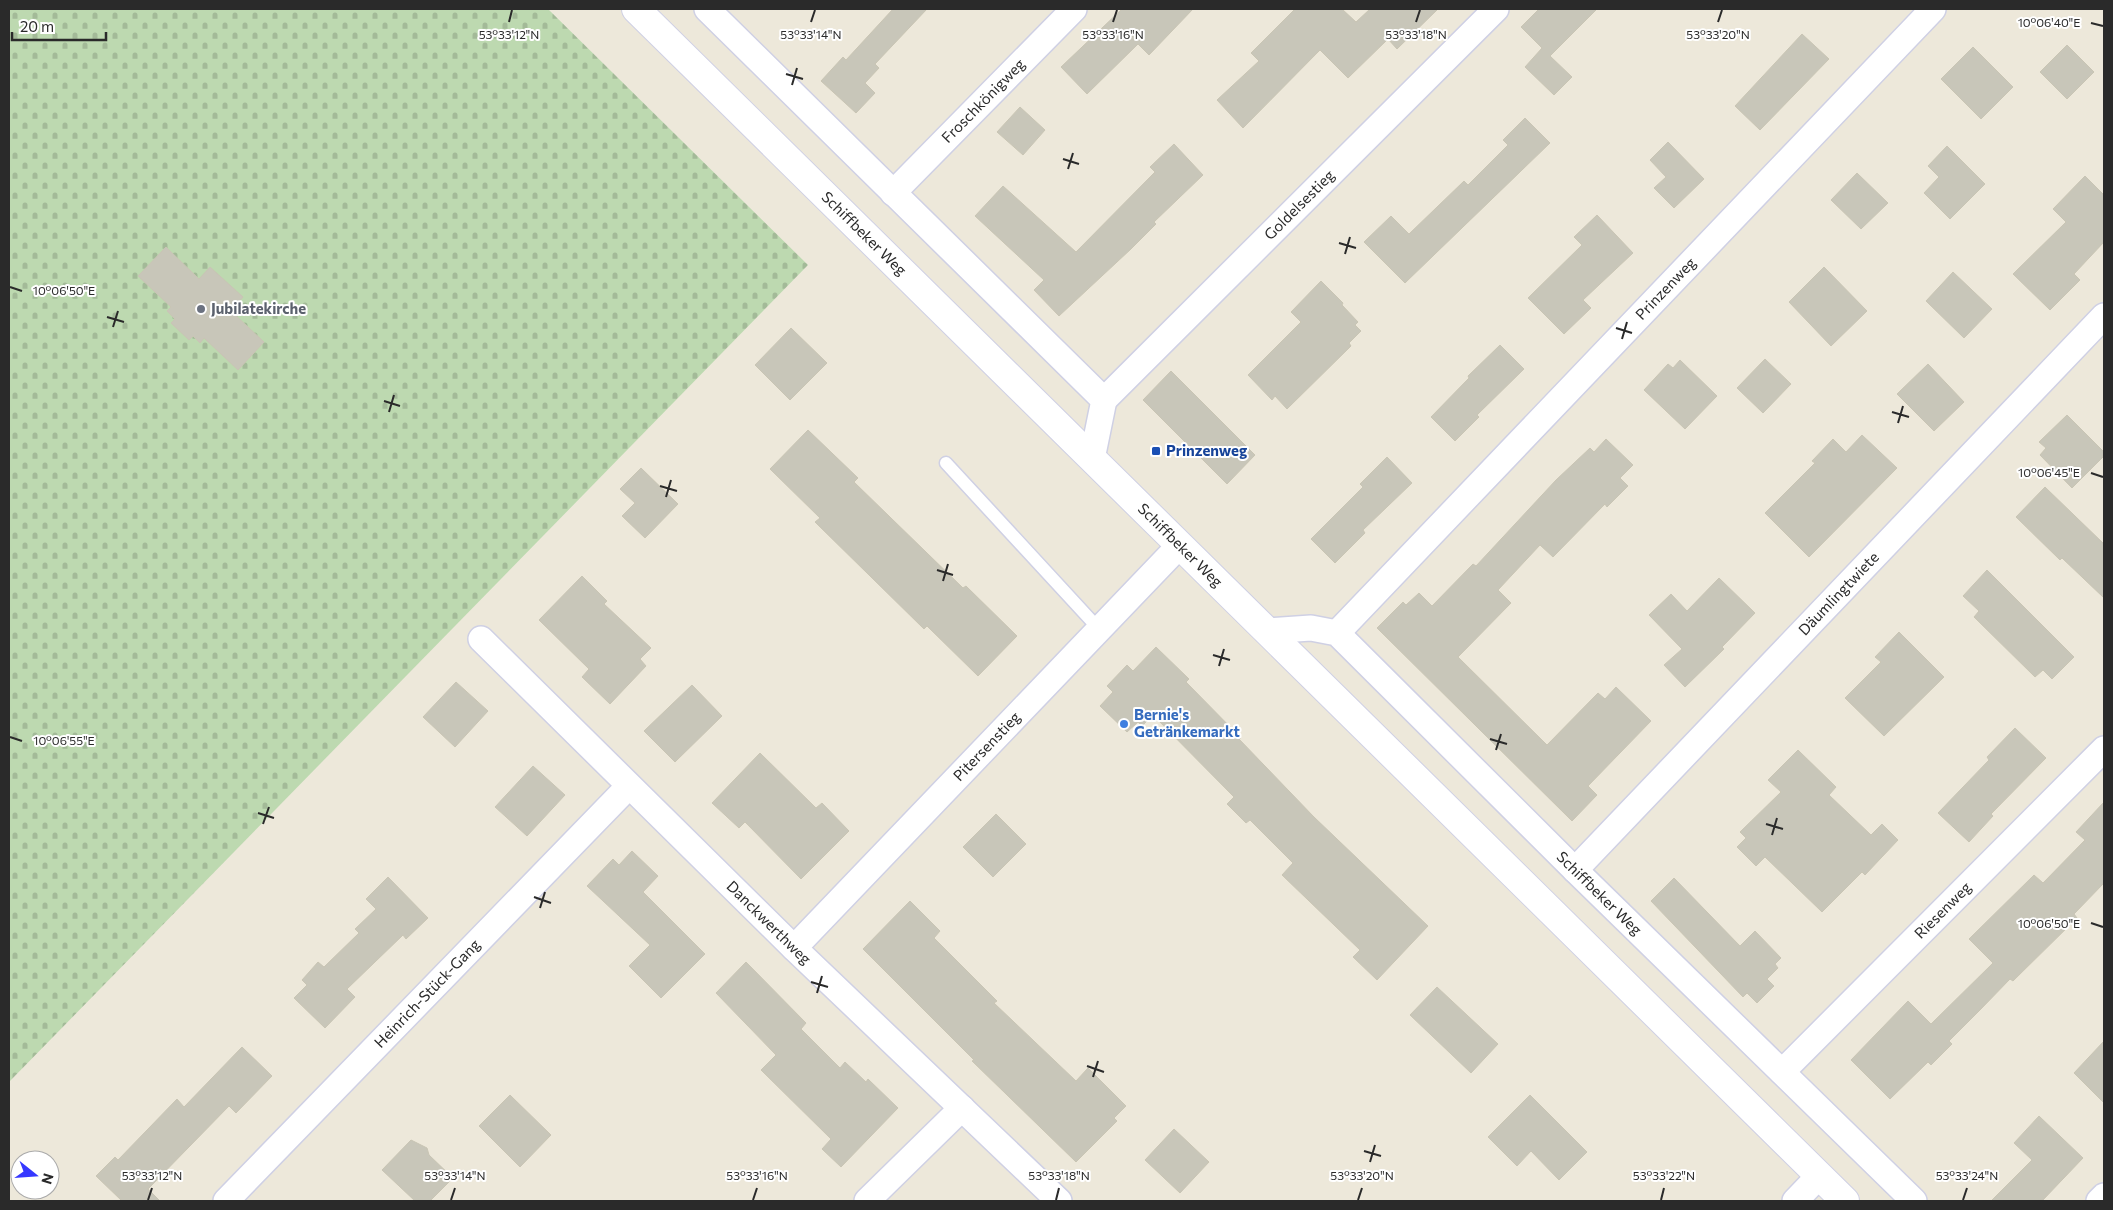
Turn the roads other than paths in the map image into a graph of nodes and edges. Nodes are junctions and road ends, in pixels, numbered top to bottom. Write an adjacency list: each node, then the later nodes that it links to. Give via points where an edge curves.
1 (636, 9): 9 (main road, Schiffbeker Weg)
2 (706, 9): 6 (street)
3 (1074, 9): 6 (street, Froschkönigweg)
4 (1496, 9): 8 (street, Goldelsestieg)
5 (1933, 9): 14 (street, Prinzenweg)
6 (893, 193): 8 (street)
7 (2104, 316): 18 (street, Däumlingtwiete)
8 (1104, 400): 9 (street)
9 (1092, 459): 11 (main road, Schiffbeker Weg)
10 (946, 463): 12 (lane)
11 (1180, 545): 12 (street, Pitersenstieg); 13 (main road, Schiffbeker Weg)
12 (1099, 629): 19 (street, Pitersenstieg)
13 (1267, 631): 14 (street, via 1311,628); 22 (main road, Schiffbeker Weg)
14 (1337, 633): 18 (street, Schiffbeker Weg)
15 (481, 639): 17 (street, Danckwerthweg)
16 (2104, 750): 20 (street, Riesenweg)
17 (629, 786): 19 (street, Danckwerthweg); 24 (street, Heinrich-Stück-Gang)
18 (1575, 870): 20 (street, Schiffbeker Weg)
19 (794, 948): 21 (street, Danckwerthweg)
20 (1782, 1072): 29 (street, Schiffbeker Weg)
21 (962, 1108): 25 (street); 26 (street, Danckwerthweg)
22 (1819, 1176): 27 (street); 28 (main road, Schiffbeker Weg)
23 (2104, 1196): 30 (street)
24 (226, 1201)
25 (867, 1201)
26 (1059, 1201)
27 (1795, 1201)
28 (1845, 1201)
29 (1914, 1201)
30 (2098, 1201)

